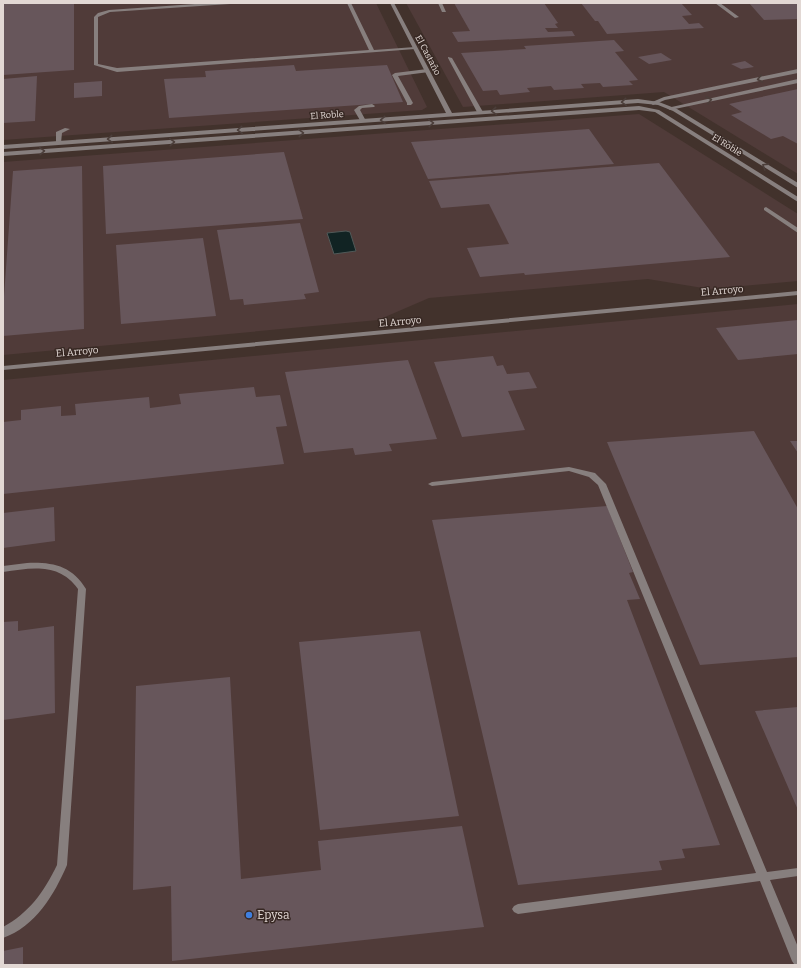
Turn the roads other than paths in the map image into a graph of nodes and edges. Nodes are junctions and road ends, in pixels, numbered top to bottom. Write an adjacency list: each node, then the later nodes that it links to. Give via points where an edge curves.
1 (230, 3): 9 (street, via 109,11 100,14 96,17 96,65 117,70)
2 (349, 3): 9 (street)
3 (392, 3): 8 (street, El Castaño)
4 (440, 3): 6 (street)
5 (717, 3): 7 (street)
6 (444, 11)
7 (737, 17)
8 (415, 48): 9 (street); 11 (street, El Castaño)
9 (372, 52)
10 (450, 58): 19 (street)
11 (427, 71): 15 (street, via 395,75); 20 (street, El Castaño)
12 (798, 71): 14 (street, one-way to 14)
13 (798, 81): 18 (street, one-way to 13)
14 (653, 103): 17 (street); 18 (street, El Roble); 19 (street, El Roble, one-way to 19, via 630,101)
15 (409, 104)
16 (372, 106): 21 (street, via 357,110)
17 (645, 108): 24 (street, El Roble, one-way to 17); 29 (street, El Roble, via 657,112)
18 (670, 108): 28 (street, El Roble, one-way to 18)
19 (480, 112): 20 (street, El Roble)
20 (450, 115): 21 (street, El Roble, one-way to 21)
21 (362, 121): 23 (street, El Roble)
22 (67, 128): 25 (street, via 59,132)
23 (259, 129): 24 (street); 25 (street, El Roble, one-way to 25)
24 (261, 136): 27 (street, El Roble, one-way to 24)
25 (58, 143): 26 (street, El Roble)
26 (3, 147)
27 (3, 154)
28 (798, 186)
29 (798, 200)
30 (766, 209): 31 (street)
31 (798, 231)
32 (798, 293): 33 (street, El Arroyo)
33 (3, 368)
34 (432, 484): 37 (street, via 569,469 592,475 602,484)
35 (3, 569): 39 (street, via 51,567 67,572 82,589 62,865 40,907 19,925)
36 (798, 872): 37 (street)
37 (764, 876): 38 (street); 40 (street)
38 (518, 909)
39 (3, 934)
40 (798, 961)

